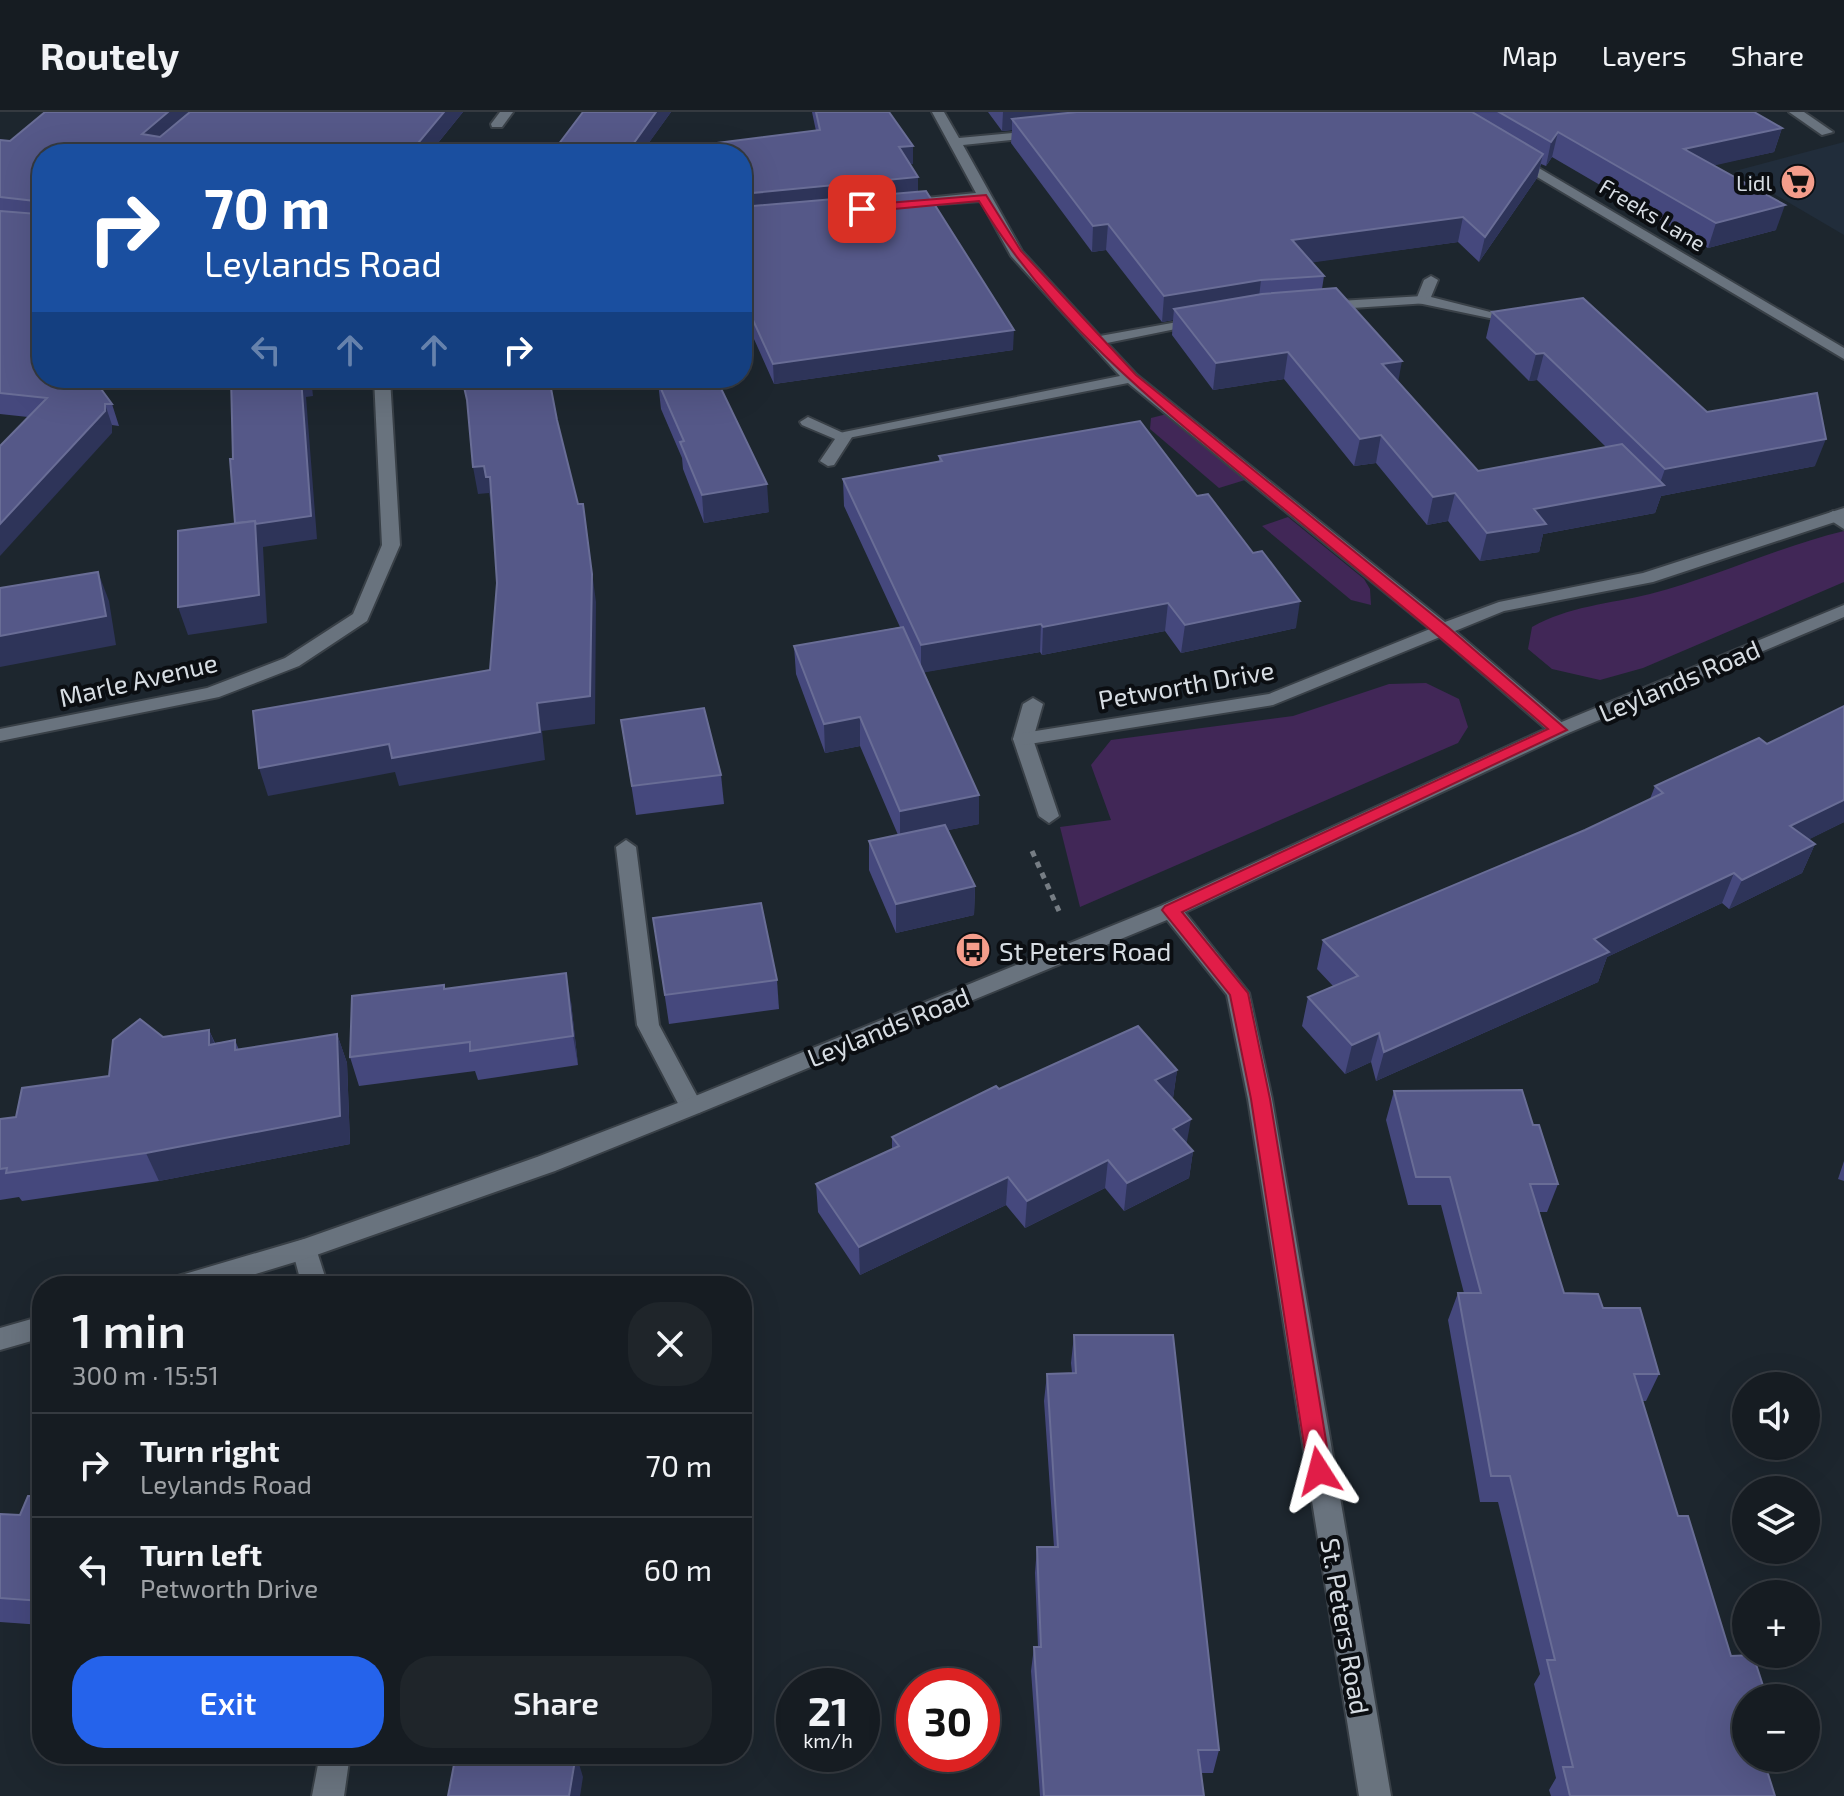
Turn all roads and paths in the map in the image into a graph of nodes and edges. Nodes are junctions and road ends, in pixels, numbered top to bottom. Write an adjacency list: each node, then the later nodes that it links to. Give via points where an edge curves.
1 (507, 112): 4 (street)
2 (938, 112): 7 (street)
3 (1795, 112): 6 (street)
4 (497, 124)
5 (1064, 131): 7 (street)
6 (1827, 132)
7 (955, 142): 9 (street)
8 (1501, 149): 17 (street, Freeks Lane)
9 (982, 197): 10 (street); 16 (street, via 1016,253)
10 (892, 206)
11 (1431, 280): 12 (street)
12 (1423, 300): 13 (street); 14 (street)
13 (1307, 307)
14 (1499, 316)
15 (1219, 318): 16 (street)
16 (1096, 341): 18 (street)
17 (1844, 354)
18 (1131, 378): 21 (street); 25 (street)
19 (383, 388): 28 (street, Marle Avenue, via 391,545 361,617 292,662 212,693)
20 (808, 422): 21 (street)
21 (844, 437): 22 (street)
22 (828, 461)
23 (1840, 518): 25 (street, Petworth Drive, via 1647,578 1499,607)
24 (1844, 610): 27 (street, Leylands Road)
25 (1444, 631): 27 (street); 29 (street, Petworth Drive, via 1273,699)
26 (1033, 704): 29 (street)
27 (1559, 730): 32 (street, Leylands Road)
28 (0, 735)
29 (1023, 739): 30 (street)
30 (1049, 816): 33 (path, via 1025,833)
31 (626, 847): 34 (street, via 648,1025)
32 (1171, 910): 33 (street, Leylands Road); 42 (street, St. Peters Road, via 1238,993)
33 (1076, 949): 34 (street, Leylands Road)
34 (691, 1107): 35 (street, Leylands Road)
35 (305, 1249): 36 (street, Leylands Road); 37 (street)
36 (214, 1276)
37 (312, 1276)
38 (32, 1330): 39 (street)
39 (0, 1339)
40 (333, 1764): 41 (street)
41 (328, 1796)
42 (1375, 1796)

